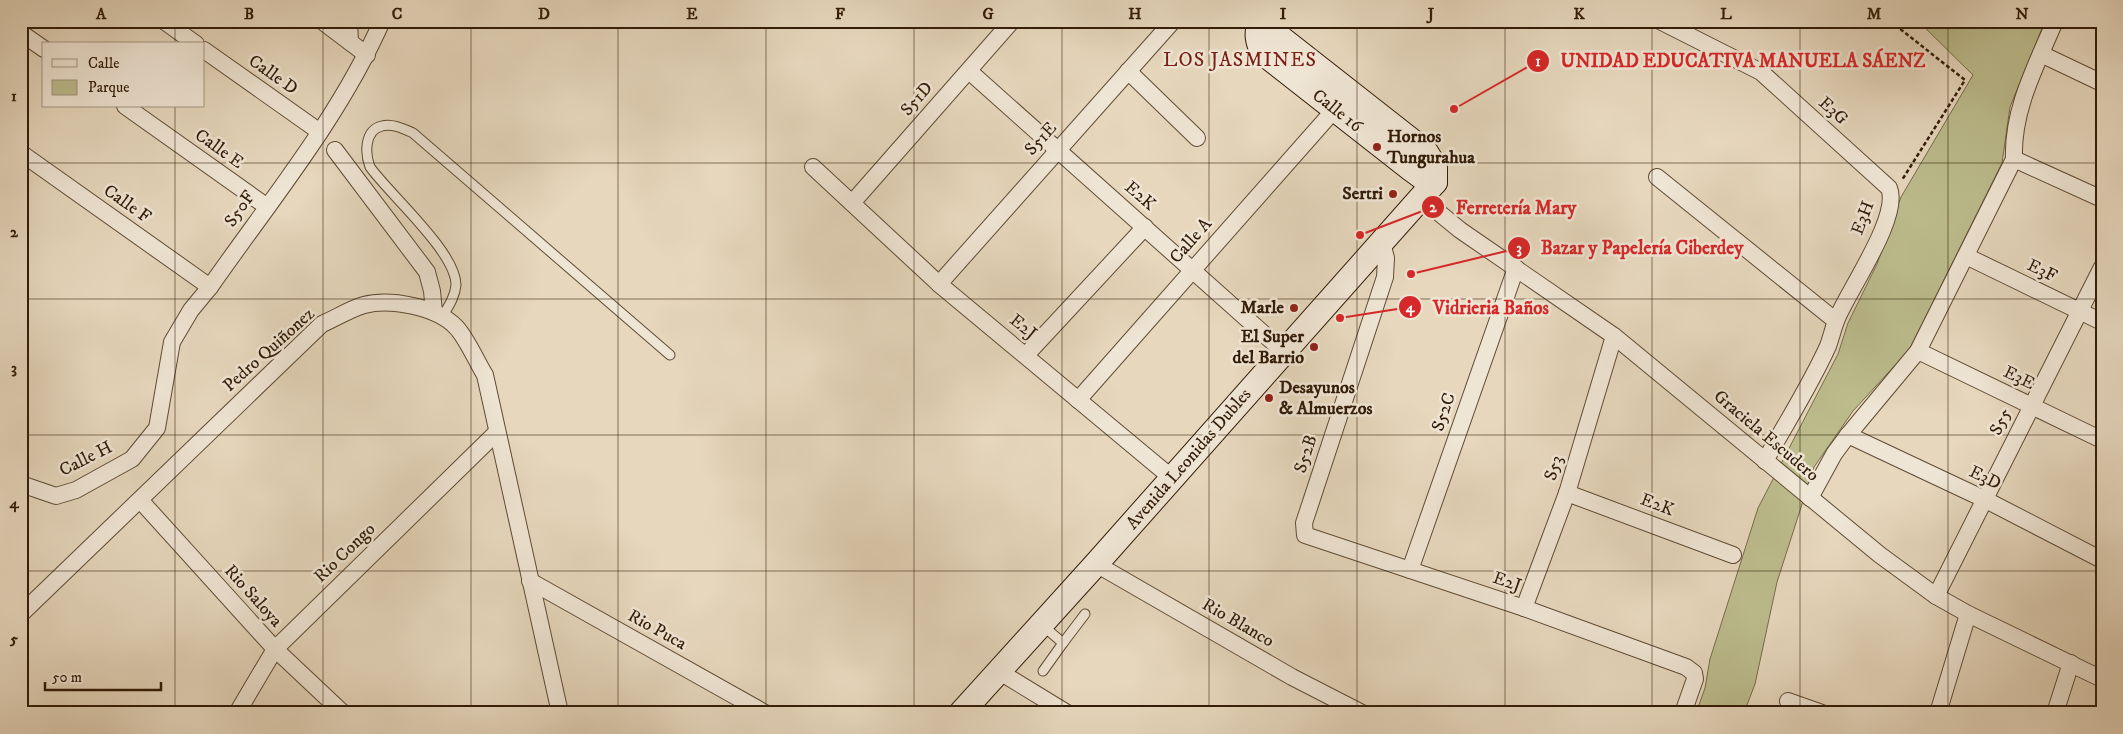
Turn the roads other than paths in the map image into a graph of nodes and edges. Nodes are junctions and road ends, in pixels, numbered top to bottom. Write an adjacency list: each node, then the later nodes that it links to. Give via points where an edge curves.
1 (164, 21): 11 (street)
2 (322, 21): 12 (street)
3 (349, 21): 12 (street)
4 (382, 21): 16 (street, S50F)
5 (1012, 21): 17 (street, S51D)
6 (1173, 21): 18 (street, S51E)
7 (1660, 21): 31 (street, E3G, via 1761,72 1889,188)
8 (2055, 21): 15 (street)
9 (1259, 22): 21 (main road, Calle 16, via 1258,44 1263,52); 30 (main road, Calle 16, via 1268,24 1282,39 1426,152 1435,167)
10 (21, 33): 13 (street)
11 (193, 42)
12 (350, 42): 16 (street)
13 (42, 48)
14 (205, 51): 22 (street, Calle D)
15 (2041, 54): 19 (street); 27 (street, via 2019,112)
16 (367, 55): 22 (street, S50F)
17 (969, 71): 25 (street, E2K); 33 (street, S51D)
18 (1128, 71): 23 (street); 25 (street, S51E)
19 (2102, 83)
20 (128, 108): 34 (street, Calle E)
21 (1335, 109): 30 (main road, Calle 16, via 1422,177); 40 (street, Calle A)
22 (320, 132): 34 (street, S50F)
23 (1197, 138)
24 (335, 150): 44 (street, via 427,272)
25 (1058, 150): 35 (street, E2K); 41 (street, S51E)
26 (21, 153): 42 (street, Calle F)
27 (2014, 159): 32 (street); 37 (street)
28 (813, 168): 33 (street, E2J)
29 (1657, 177): 45 (street)
30 (1428, 190): 36 (main road, Avenida Leonidas Dubles); 39 (street, Graciela Escudero, via 1460,230)
31 (1892, 197): 45 (street, E3H, via 1870,258)
32 (2102, 199)
33 (852, 203): 41 (street, E2J)
34 (266, 206): 42 (street, S50F)
35 (1145, 226): 40 (street, E2K); 51 (street)
36 (1382, 243): 49 (main road, Avenida Leonidas Dubles); 65 (street, S52B, via 1386,258 1385,277 1304,523)
37 (1966, 256): 43 (street, E3F); 48 (street)
38 (2102, 267): 43 (street, S55)
39 (1516, 268): 47 (street, Graciela Escudero); 69 (street, S52C)
40 (1192, 271): 49 (street, E2K); 52 (street, Calle A)
41 (938, 284): 51 (street, E2J)
42 (210, 287): 54 (street, S50F, via 191,310 172,342)
43 (2079, 311): 46 (street, E3F); 53 (street, S55)
44 (438, 314): 50 (lane, via 453,298 456,284 452,269 438,246 370,167 366,156 367,141 372,132 382,126 398,127 413,133); 55 (street, Pedro Quiñonez, via 456,327 485,375); 64 (street, Pedro Quiñonez, via 423,307 365,304 322,324)
45 (1836, 321): 58 (street, E3H, via 1827,348)
46 (2102, 322)
47 (1614, 336): 58 (street, Graciela Escudero); 61 (street, S53)
48 (1918, 351): 53 (street, E3E); 56 (street)
49 (1284, 352): 59 (main road, Avenida Leonidas Dubles)
50 (670, 355)
51 (1026, 355): 52 (street, E2J)
52 (1078, 400): 59 (street, E2J)
53 (2032, 406): 57 (street, E3E); 63 (street, S55)
54 (157, 428): 60 (street, Calle H, via 132,458 76,490 56,496)
55 (496, 433): 70 (street, Pedro Quiñonez); 78 (street, Rio Congo)
56 (1848, 435): 62 (street); 63 (street, E3D)
57 (2102, 440)
58 (1765, 461): 62 (street, Graciela Escudero)
59 (1172, 478): 68 (main road, Avenida Leonidas Dubles)
60 (21, 484)
61 (1568, 493): 66 (street, E2K); 72 (street, S53)
62 (1810, 498): 71 (street, Graciela Escudero)
63 (1984, 499): 67 (street, E3D); 71 (street, S55)
64 (140, 500): 73 (street, Pedro Quiñonez); 78 (street, Rio Saloya)
65 (1305, 535): 69 (street, E2J)
66 (1733, 555)
67 (2102, 560)
68 (1096, 564): 76 (main road, Avenida Leonidas Dubles); 90 (street, Rio Blanco, via 1292,677)
69 (1410, 570): 72 (street, E2J)
70 (530, 581): 86 (street, Pedro Quiñonez); 87 (street, Rio Puca)
71 (1936, 596): 75 (street, Graciela Escudero)
72 (1524, 608): 91 (street, E2J, via 1686,667 1694,673 1695,679)
73 (21, 614)
74 (1085, 614): 77 (lane)
75 (1968, 614): 79 (street, Graciela Escudero); 93 (street)
76 (1042, 624): 77 (lane); 81 (main road, Avenida Leonidas Dubles)
77 (1063, 643): 80 (lane)
78 (275, 649): 84 (street, Rio Congo); 85 (street, Rio Saloya)
79 (2071, 663): 82 (street, Graciela Escudero); 94 (street)
80 (1044, 671)
81 (1000, 672): 88 (main road, Avenida Leonidas Dubles); 89 (street)
82 (2102, 679)
83 (1788, 701): 92 (street)
84 (237, 713)
85 (343, 713)
86 (560, 713)
87 (765, 713)
88 (961, 713)
89 (1067, 713)
90 (1362, 713)
91 (1683, 713)
92 (1822, 713)
93 (1938, 713)
94 (2055, 713)

